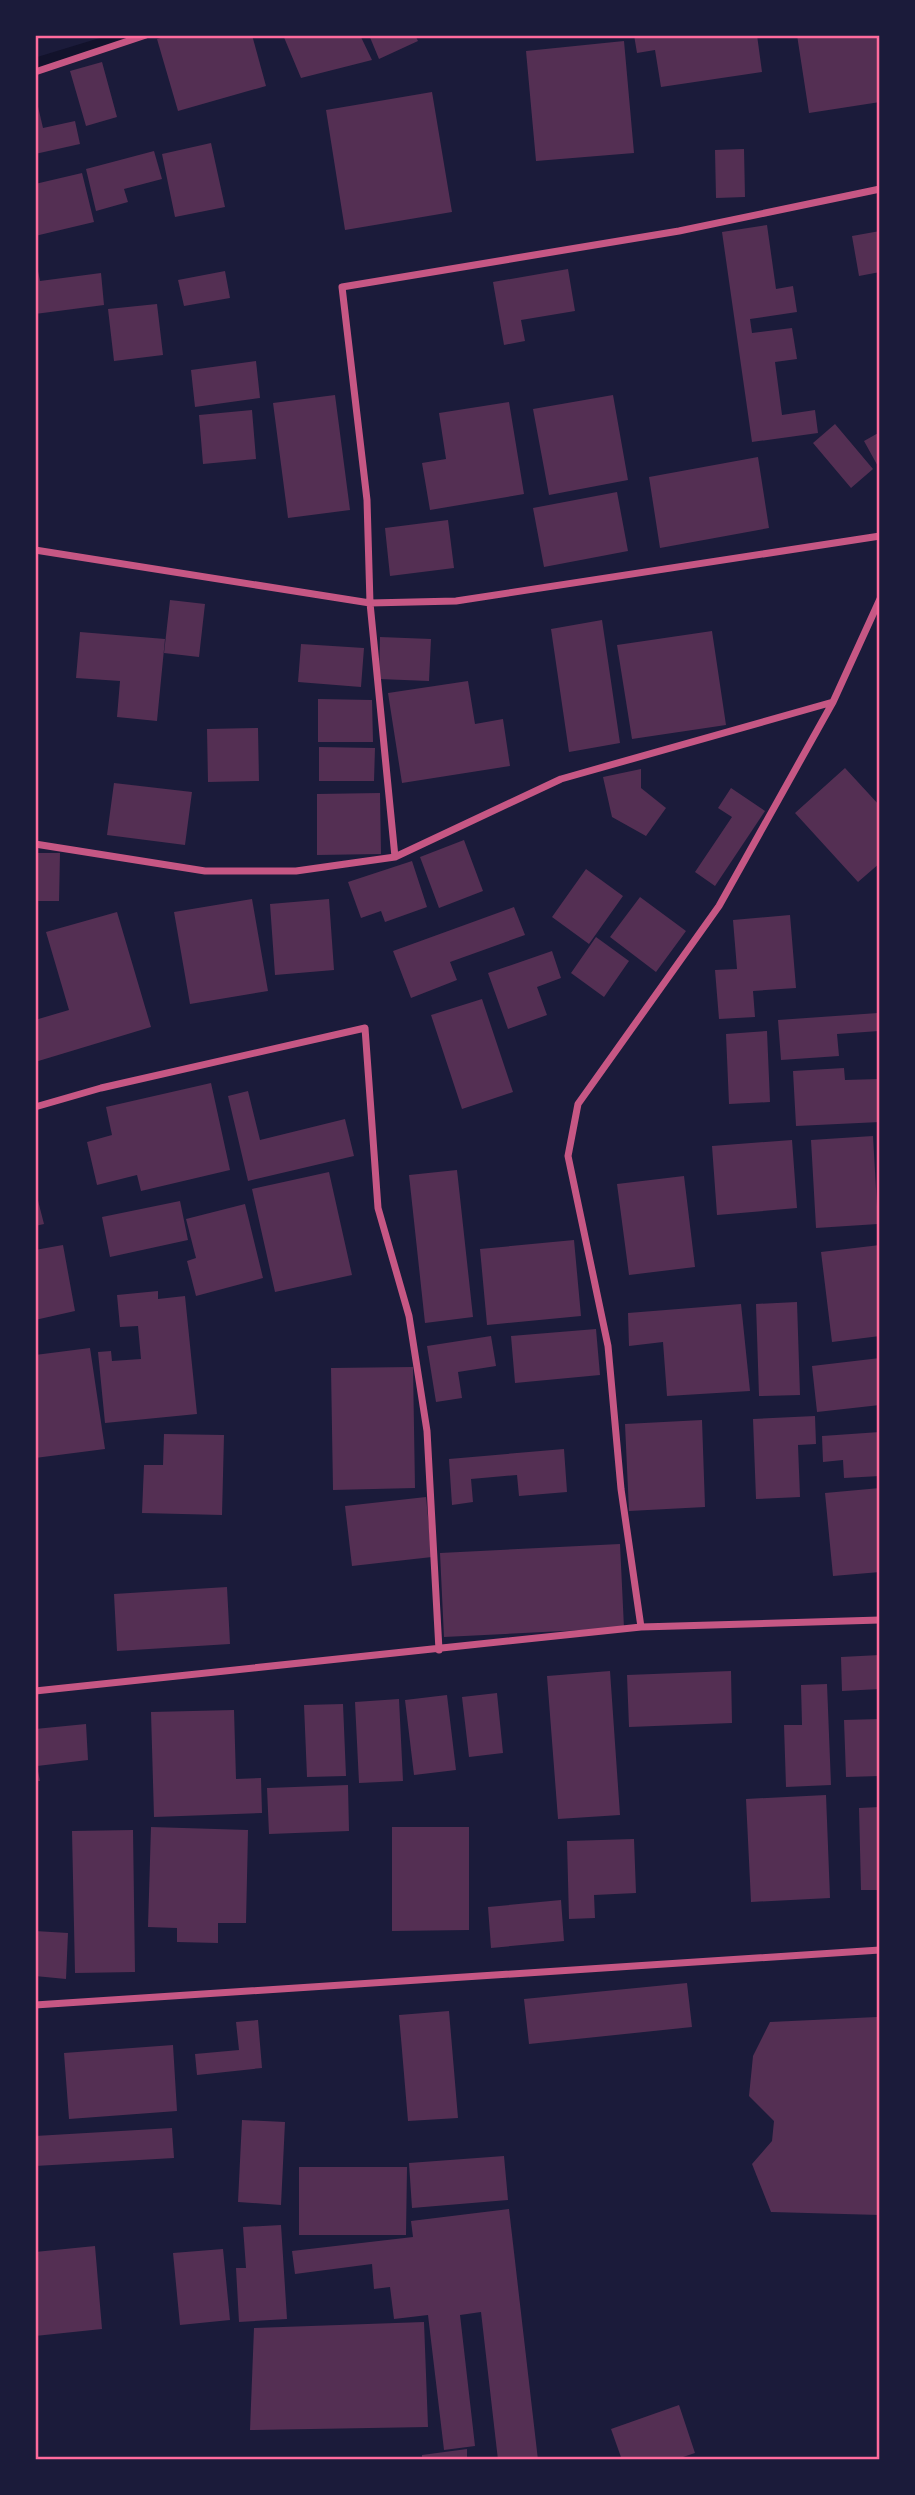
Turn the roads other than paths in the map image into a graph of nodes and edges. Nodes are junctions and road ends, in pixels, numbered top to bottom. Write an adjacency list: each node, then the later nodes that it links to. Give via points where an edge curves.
1 (146, 35): 2 (street)
2 (35, 72)
3 (880, 189): 7 (street, via 679,231 342,287 367,500)
4 (880, 536): 7 (street, via 456,601)
5 (35, 550): 7 (street)
6 (880, 599): 8 (street)
7 (370, 603): 10 (street)
8 (833, 702): 10 (street, via 561,779); 13 (street, via 719,906 578,1104 568,1156 608,1346 621,1489)
9 (35, 844): 10 (street, via 205,871 296,871)
10 (396, 857)
11 (35, 1107): 14 (street, via 365,1028 379,1208 409,1316 427,1431)
12 (880, 1620): 13 (street)
13 (641, 1627): 14 (street)
14 (439, 1650): 15 (street)
15 (35, 1691)
16 (880, 1951): 17 (street)
17 (35, 2005)

